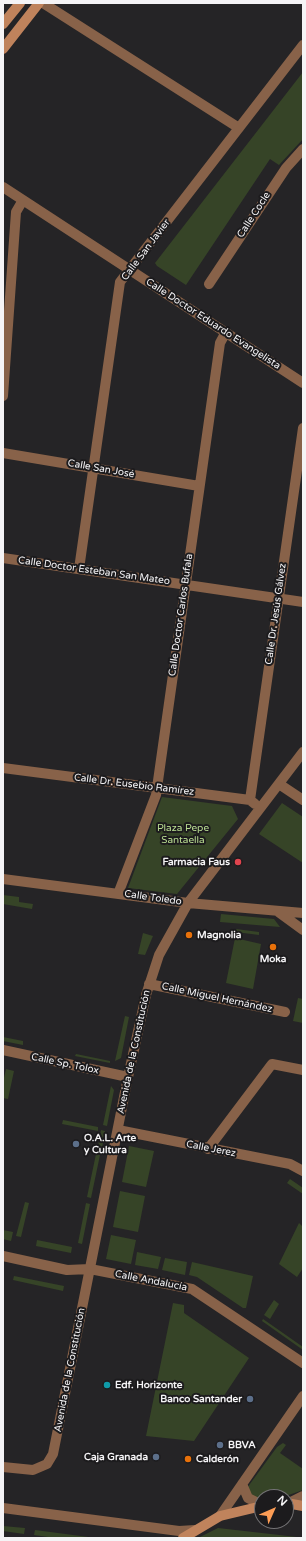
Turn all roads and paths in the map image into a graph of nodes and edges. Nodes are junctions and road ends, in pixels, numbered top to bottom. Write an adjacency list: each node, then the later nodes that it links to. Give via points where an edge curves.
1 (20, 3): 4 (street)
2 (39, 3): 6 (street)
3 (43, 3): 7 (street)
4 (3, 24)
5 (303, 45): 7 (street, Calle San Javier)
6 (3, 49)
7 (239, 128): 11 (street, Calle San Javier)
8 (303, 150): 12 (street, Calle Cocle, via 283,172)
9 (3, 187): 10 (street, Calle Doctor Eduardo Evangelista)
10 (23, 200): 11 (street, Calle Doctor Eduardo Evangelista); 14 (street, via 16,212)
11 (130, 270): 13 (street, Calle Doctor Eduardo Evangelista); 19 (street, Calle San Javier, via 120,282)
12 (209, 284)
13 (226, 332): 15 (street, Calle Doctor Eduardo Evangelista); 20 (street, Calle Doctor Carlos Bufala, via 220,343)
14 (4, 352): 16 (street)
15 (303, 383)
16 (3, 396)
17 (303, 428): 24 (street, Calle Dr. Jesús Gálvez)
18 (3, 453): 19 (street, Calle San José)
19 (94, 468): 20 (street, Calle San José); 22 (street, Calle San Javier)
20 (199, 486): 23 (street, Calle Doctor Carlos Bufala)
21 (3, 558): 22 (street, Calle Doctor Esteban San Mateo)
22 (79, 569): 23 (street, Calle Doctor Esteban San Mateo)
23 (186, 584): 24 (street, Calle Doctor Esteban San Mateo); 29 (street, Calle Doctor Carlos Bufala)
24 (278, 598): 25 (street, Calle Doctor Esteban San Mateo); 30 (street, Calle Dr. Jesús Gálvez)
25 (303, 602)
26 (303, 752): 28 (street, Avenida de la Constitución)
27 (3, 768): 29 (street, Calle Dr. Eusebio Ramírez)
28 (279, 784): 31 (street); 32 (street, Avenida de la Constitución)
29 (156, 788): 30 (street, Calle Dr. Eusebio Ramírez); 34 (street, Calle Doctor Carlos Bufala, via 156,795)
30 (250, 800): 32 (street)
31 (303, 800)
32 (261, 809): 35 (street, Avenida de la Constitución)
33 (3, 879): 34 (street, Calle Toledo)
34 (118, 894): 35 (street, Calle Toledo)
35 (188, 903): 36 (street, Calle Toledo); 39 (street, Avenida de la Constitución, via 162,950)
36 (275, 910): 37 (street, Calle Toledo); 38 (street)
37 (303, 913)
38 (303, 930)
39 (149, 984): 40 (street, Calle Miguel Hernández); 43 (street, Avenida de la Constitución)
40 (285, 1012)
41 (3, 1050): 43 (street, Calle Sp. Tolox)
42 (303, 1070): 45 (street, via 272,1064)
43 (128, 1077): 44 (street, Avenida de la Constitución)
44 (118, 1130): 45 (street, Calle Jerez); 48 (street, Avenida de la Constitución)
45 (208, 1149): 46 (street, Calle Jerez, via 290,1164)
46 (303, 1171)
47 (3, 1256): 48 (street, Calle Andalucía, via 67,1270)
48 (90, 1269): 49 (street, Calle Andalucía, via 192,1289); 51 (street, Avenida de la Constitución, via 53,1454 47,1464 33,1470)
49 (303, 1363)
50 (303, 1396): 52 (street)
51 (3, 1467)
52 (242, 1484): 53 (street, via 248,1498); 56 (street)
53 (254, 1501)
54 (3, 1508): 57 (street, via 179,1531)
55 (254, 1508): 56 (street)
56 (220, 1516): 57 (street)
57 (195, 1530): 58 (street)
58 (183, 1538)

